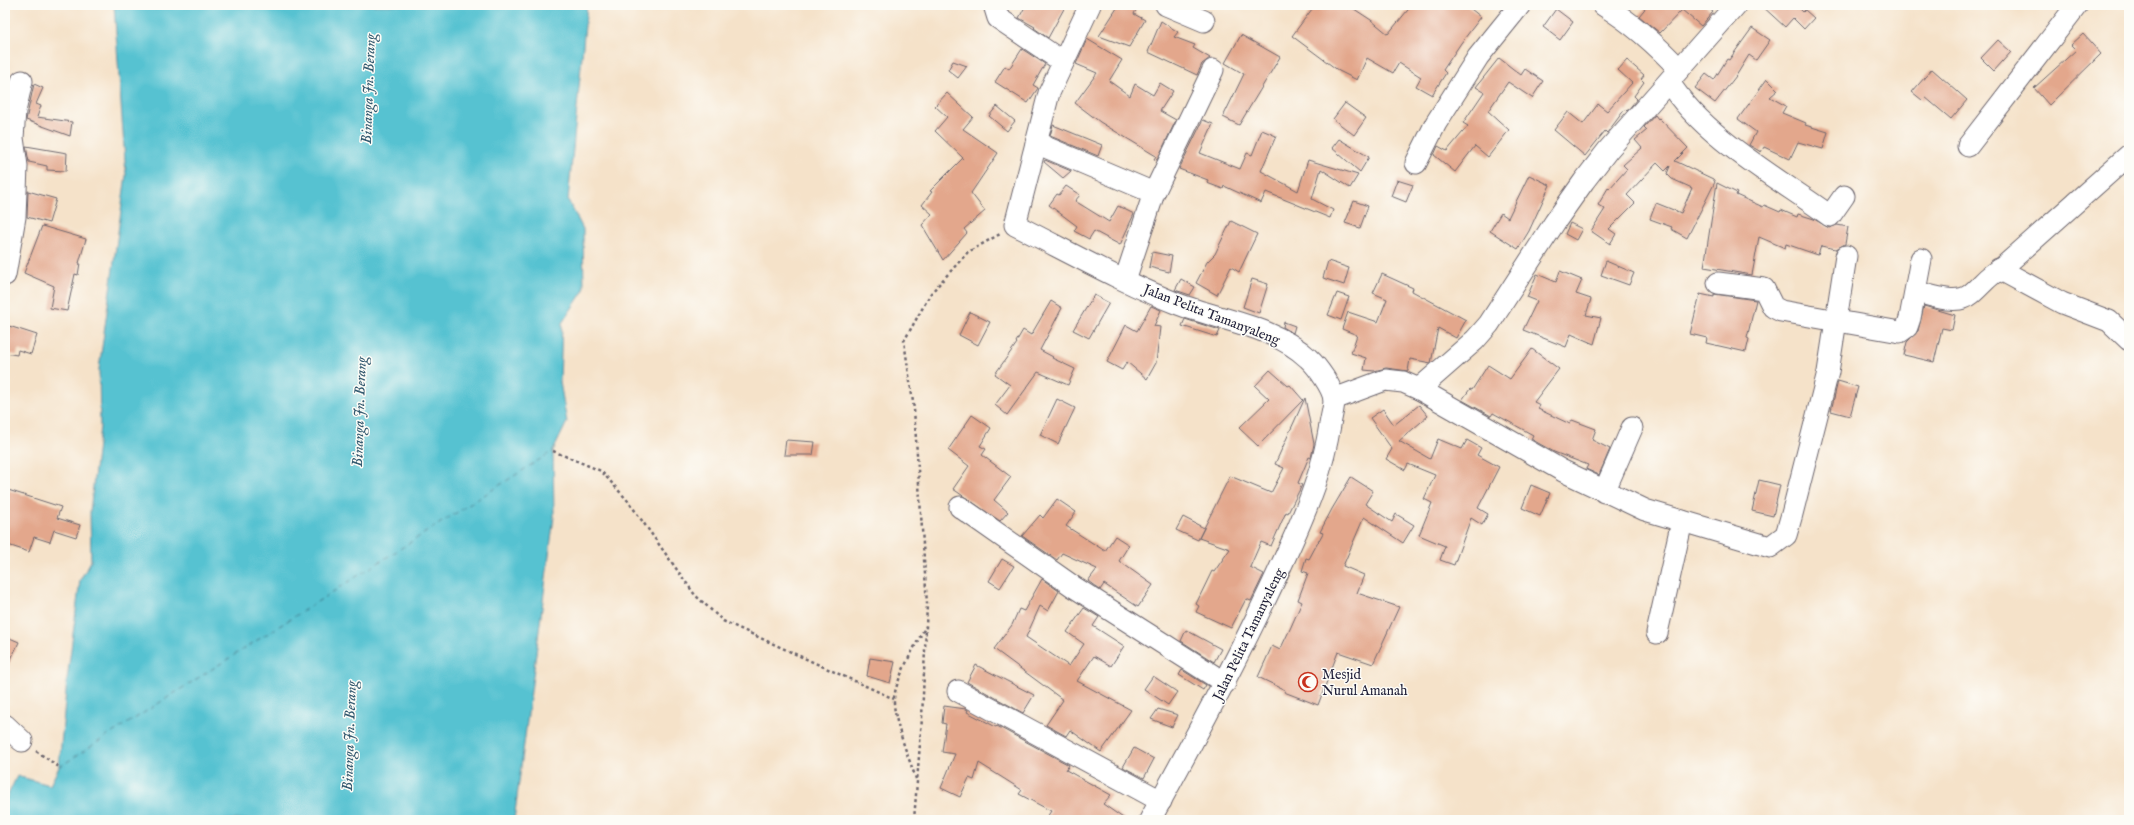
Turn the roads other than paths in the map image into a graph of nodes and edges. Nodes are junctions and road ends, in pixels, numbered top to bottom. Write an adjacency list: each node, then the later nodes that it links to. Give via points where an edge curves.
1 (994, 5): 9 (street, via 998,18)
2 (1090, 5): 9 (street)
3 (1166, 5): 8 (street)
4 (1520, 5): 16 (street, via 1478,57 1436,123)
5 (1603, 5): 11 (street, via 1631,23 1664,52)
6 (1736, 5): 11 (street)
7 (2077, 5): 14 (street)
8 (1204, 21)
9 (1063, 62): 13 (street, via 1048,92)
10 (1213, 70): 17 (street)
11 (1674, 76): 18 (street, via 1678,95 1689,108 1742,155 1830,216); 28 (street, via 1584,180 1489,324 1475,340)
12 (22, 81): 22 (street, via 15,111 13,138 17,166 15,217)
13 (1036, 143): 17 (street); 23 (street, Jalan Pelita Tamanyaleng, via 1016,225)
14 (1968, 146)
15 (2129, 155): 21 (street)
16 (1416, 163)
17 (1154, 193): 23 (street)
18 (1844, 196)
19 (1846, 256): 26 (street)
20 (1921, 259): 25 (street)
21 (1999, 269): 25 (street, via 1991,273 1965,298 1950,299); 27 (street, via 2062,303 2108,321)
22 (5, 275)
23 (1125, 280): 29 (street, Jalan Pelita Tamanyaleng, via 1178,304 1268,334 1290,345 1308,358 1322,373)
24 (1718, 283): 26 (street, via 1761,288 1777,310)
25 (1916, 292): 26 (street, via 1908,327 1900,332)
26 (1836, 321): 33 (street, via 1828,372 1786,535 1770,547)
27 (2129, 340)
28 (1419, 389): 29 (street, via 1403,382 1385,380); 31 (street, via 1474,422)
29 (1334, 399): 35 (street, Jalan Pelita Tamanyaleng, via 1320,475 1269,594)
30 (1632, 428): 31 (street)
31 (1604, 492): 33 (street, via 1645,510)
32 (960, 507): 35 (street, via 1074,587)
33 (1682, 521): 34 (street)
34 (1657, 634)
35 (1225, 684): 39 (street, Jalan Pelita Tamanyaleng)
36 (958, 691): 39 (street)
37 (5, 725): 38 (street)
38 (22, 741)
39 (1161, 801): 40 (street, Jalan Pelita Tamanyaleng)
40 (1150, 820)

